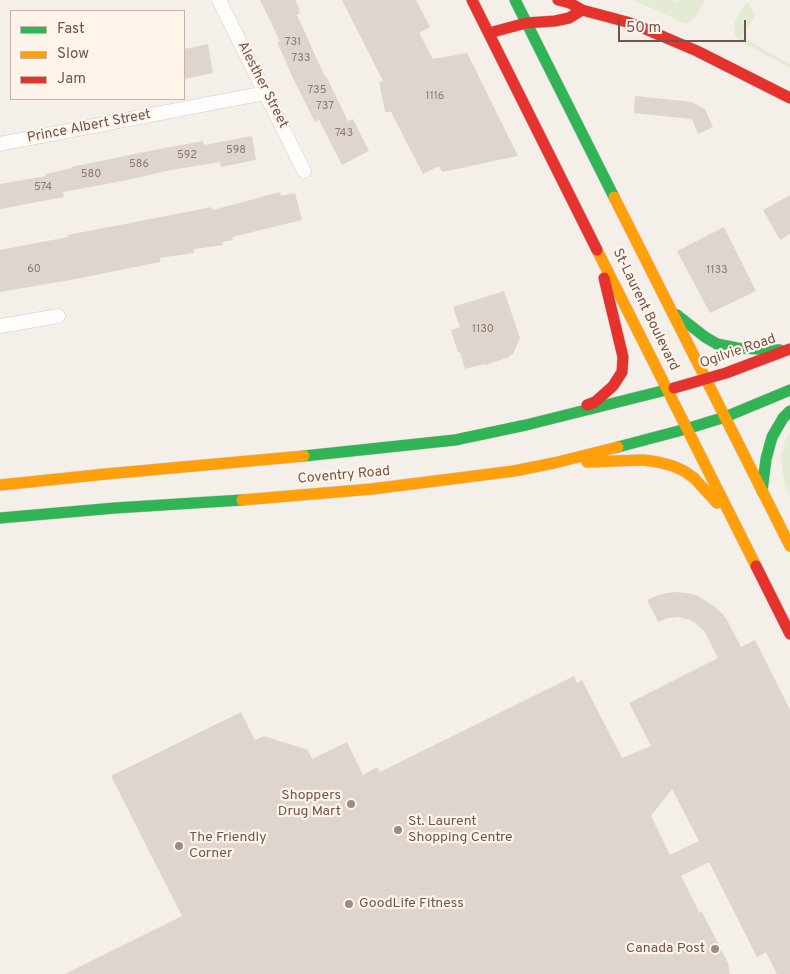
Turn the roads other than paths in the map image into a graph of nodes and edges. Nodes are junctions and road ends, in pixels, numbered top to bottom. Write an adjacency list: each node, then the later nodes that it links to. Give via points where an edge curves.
1 (219, 0): 8 (street, Alesther Street)
2 (472, 0): 7 (main road, St-Laurent Boulevard)
3 (515, 0): 6 (main road, St-Laurent Boulevard)
4 (558, 0): 5 (main road)
5 (582, 10): 6 (main road, via 569,18); 9 (main road, via 651,31)
6 (526, 23): 7 (main road); 13 (main road, St-Laurent Boulevard)
7 (489, 33): 12 (main road, St-Laurent Boulevard)
8 (265, 92): 10 (street, Prince Albert Street); 11 (street, Alesther Street)
9 (790, 98)
10 (0, 144)
11 (304, 171)
12 (596, 246): 18 (main road, St-Laurent Boulevard); 22 (main road, via 623,357 622,372 613,386 595,402)
13 (672, 310): 16 (main road, via 717,344); 17 (main road, St-Laurent Boulevard)
14 (58, 316): 15 (street)
15 (0, 326)
16 (789, 350): 17 (main road, Ogilvie Road)
17 (706, 380): 18 (main road, Ogilvie Road); 21 (main road, St-Laurent Boulevard)
18 (668, 390): 22 (main road, Coventry Road); 23 (main road, St-Laurent Boulevard)
19 (790, 390): 21 (main road)
20 (790, 411): 26 (main road, via 770,442)
21 (725, 417): 23 (main road); 26 (main road, St-Laurent Boulevard)
22 (526, 425): 25 (main road, Coventry Road, via 414,445)
23 (686, 428): 24 (main road, Coventry Road); 28 (main road, St-Laurent Boulevard)
24 (554, 463): 27 (main road, Coventry Road, via 483,476 372,489); 28 (main road, via 643,460 673,466 694,478)
25 (0, 485)
26 (762, 491): 29 (main road, St-Laurent Boulevard)
27 (0, 518)
28 (732, 520): 30 (main road, St-Laurent Boulevard)
29 (790, 546)
30 (790, 634)

